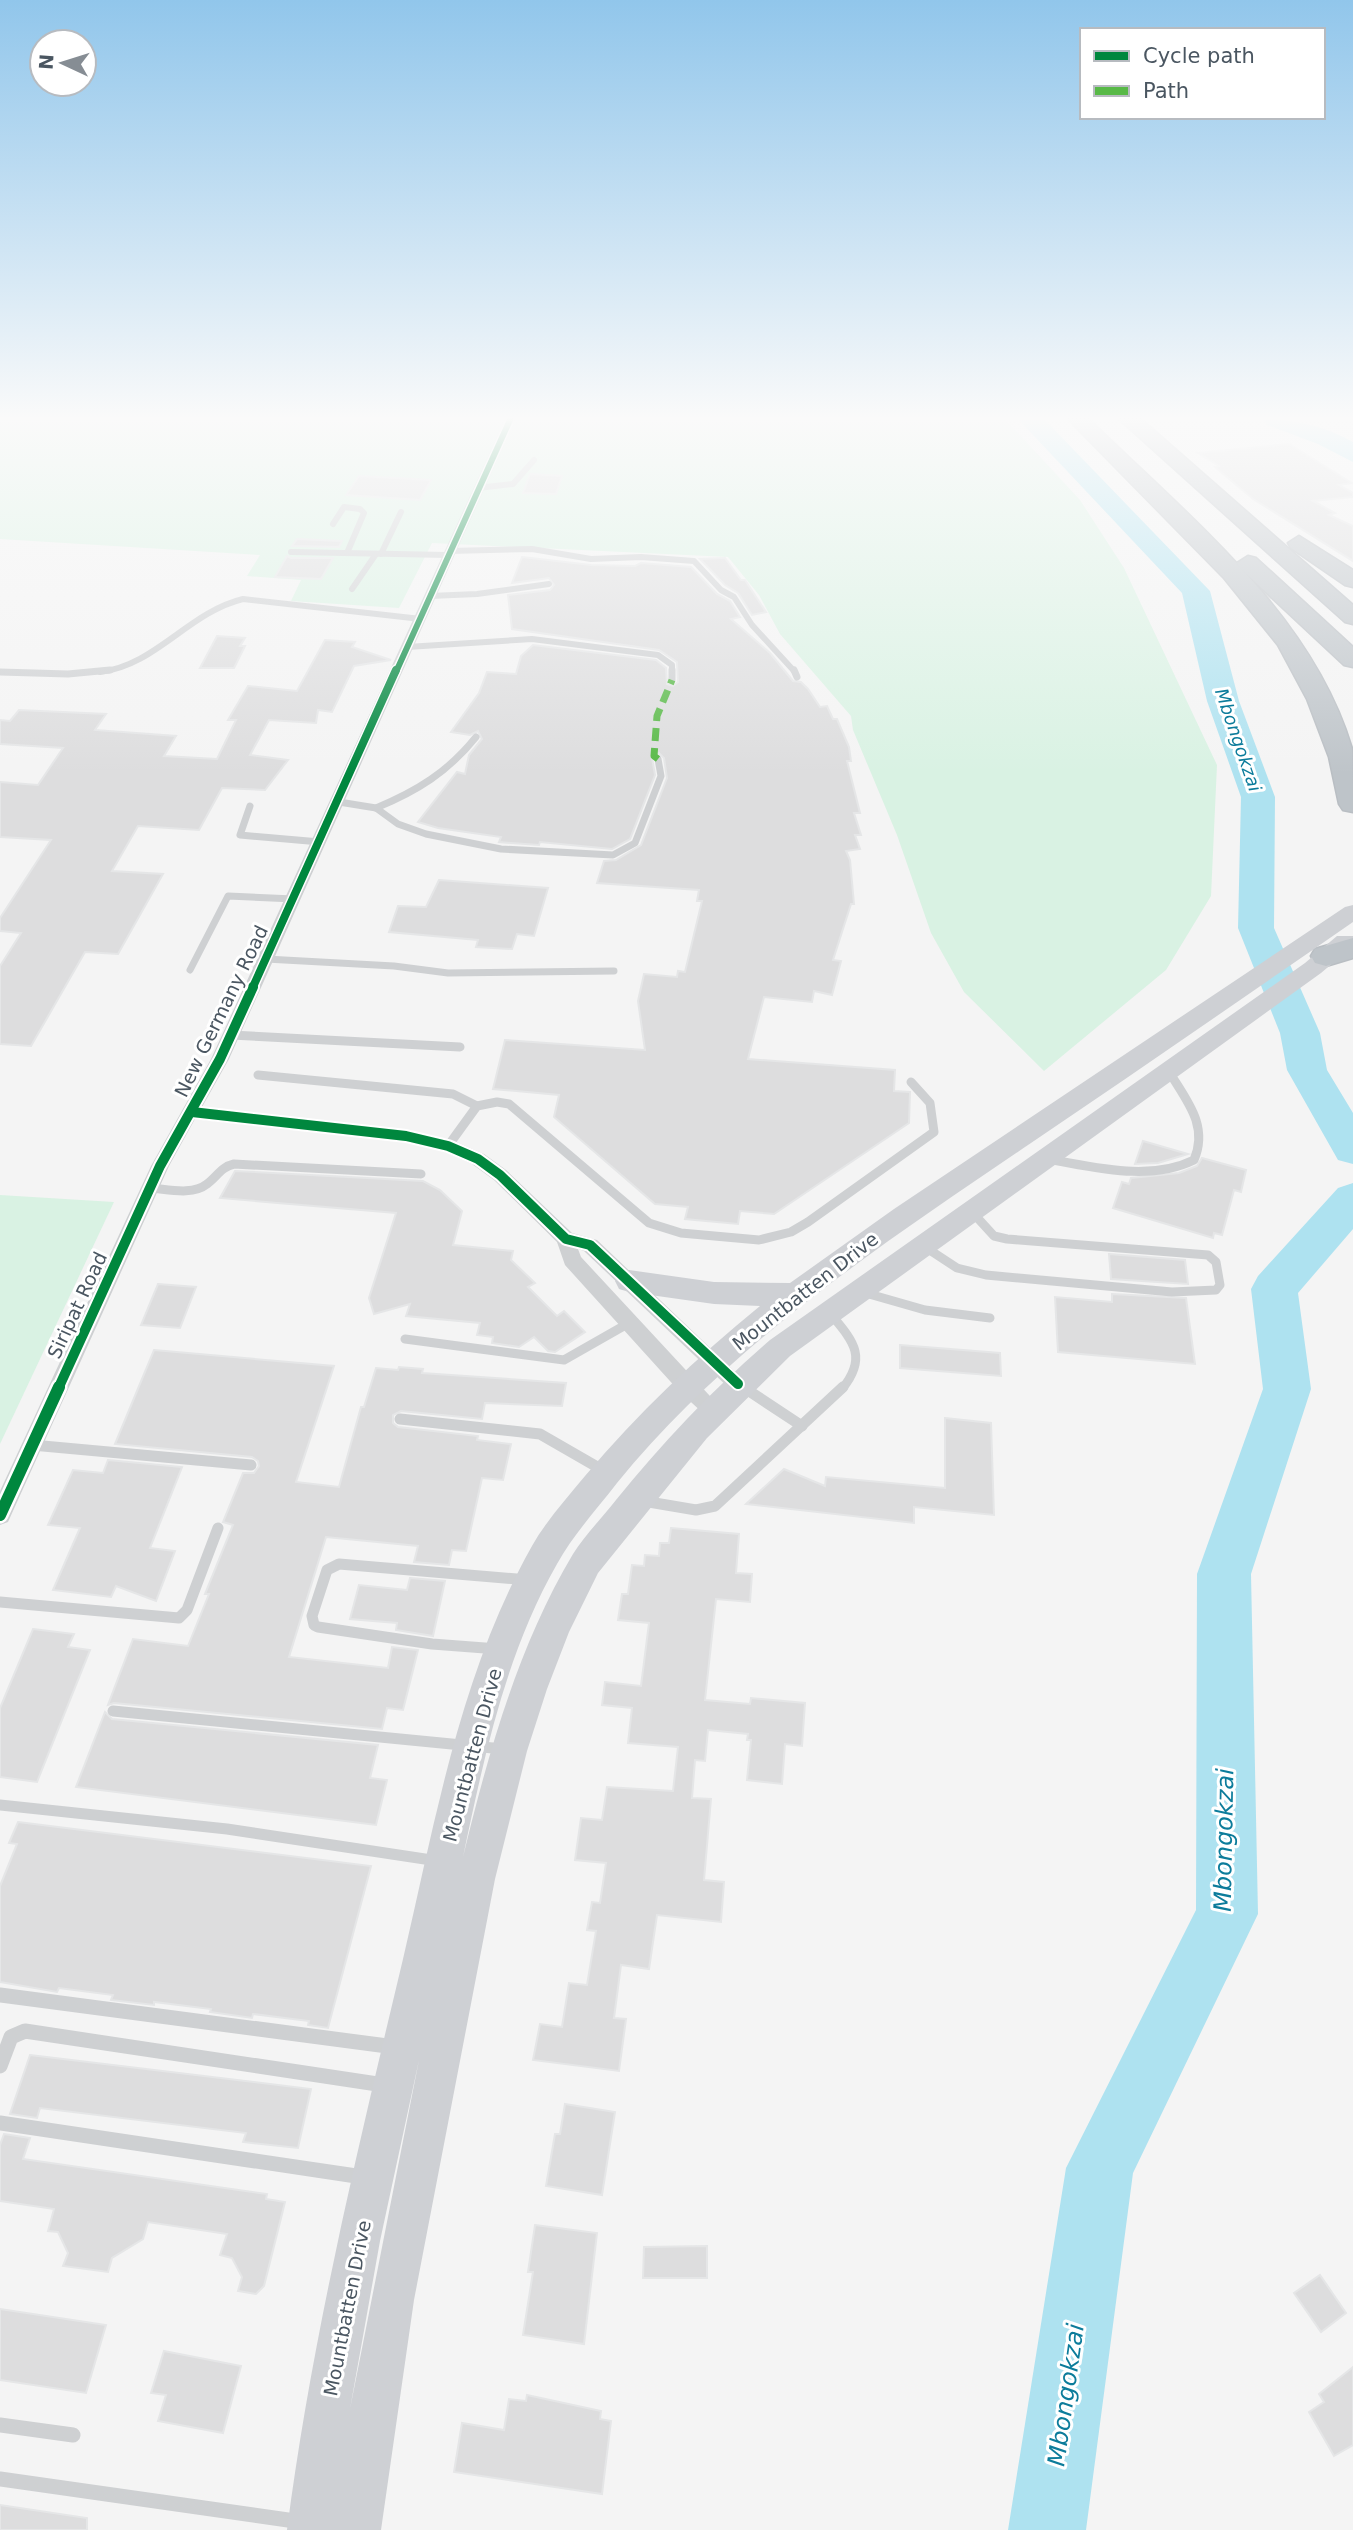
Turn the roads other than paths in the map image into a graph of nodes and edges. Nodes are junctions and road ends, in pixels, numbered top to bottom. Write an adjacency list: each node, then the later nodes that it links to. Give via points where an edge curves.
1 (353, 538): 9 (lane)
2 (387, 538): 11 (lane)
3 (455, 538): 10 (street, New Germany Road)
4 (1197, 538): 26 (highway, via 1289,643 1320,699 1342,757)
5 (1221, 538): 19 (highway)
6 (1263, 538): 16 (highway)
7 (1293, 538): 12 (highway)
8 (291, 552): 9 (lane)
9 (347, 553): 11 (lane)
10 (448, 553): 11 (lane); 15 (street, New Germany Road); 21 (lane, via 532,549 591,559 694,561 734,597)
11 (378, 554): 14 (lane)
12 (1353, 580)
13 (549, 584): 15 (lane)
14 (352, 589)
15 (430, 596): 17 (street, New Germany Road)
16 (1353, 617)
17 (421, 619): 18 (street, New Germany Road); 20 (lane, via 243,599 217,605 131,665 88,673)
18 (407, 647): 22 (lane, via 533,639 658,655 672,665); 25 (street, New Germany Road)
19 (1353, 660)
20 (0, 672)
21 (797, 677)
22 (672, 680)
23 (476, 737): 28 (lane, via 452,769 436,781)
24 (659, 759): 28 (lane, via 661,776 635,843 613,855 538,853 450,840 398,824)
25 (339, 802): 28 (lane); 29 (street, New Germany Road)
26 (1353, 804)
27 (250, 806): 29 (lane, via 240,835)
28 (376, 808)
29 (320, 842): 30 (street, New Germany Road)
30 (294, 899): 34 (street, New Germany Road); 35 (lane, via 228,896)
31 (1353, 912): 33 (main road, Mountbatten Drive)
32 (1353, 934): 33 (main road, Mountbatten Drive)
33 (1330, 951): 39 (main road, Mountbatten Drive); 53 (main road, Mountbatten Drive, via 1269,970 911,1210)
34 (266, 959): 36 (lane, via 448,973); 37 (street, New Germany Road)
35 (191, 970)
36 (614, 971)
37 (231, 1035): 38 (lane); 43 (street, New Germany Road)
38 (460, 1047)
39 (1167, 1069): 45 (main road, Mountbatten Drive); 45 (lane, via 1191,1101 1201,1125 1203,1145 1197,1160 1176,1171 1153,1174)
40 (258, 1075): 42 (lane, via 453,1094)
41 (911, 1082): 42 (lane, via 928,1094 935,1114 934,1132 808,1222 791,1232 759,1240 681,1233 649,1223 515,1108 497,1102)
42 (477, 1106): 44 (lane)
43 (192, 1112): 44 (street, New Germany Road, via 406,1136); 47 (street, Siripat Road)
44 (448, 1146): 49 (street, New Germany Road, via 500,1175)
45 (1046, 1159): 48 (main road, Mountbatten Drive)
46 (421, 1174): 47 (lane, via 234,1164 223,1166 206,1185 193,1190)
47 (150, 1188): 62 (street, Siripat Road)
48 (972, 1213): 50 (main road, Mountbatten Drive); 50 (lane, via 999,1238 1208,1255 1216,1262 1220,1284 1203,1293 1172,1292 986,1275 957,1268)
49 (566, 1239): 51 (street, New Germany Road, via 590,1245); 56 (street, New Germany Road, via 572,1260)
50 (922, 1245): 52 (main road, Mountbatten Drive)
51 (629, 1281): 53 (main road, via 733,1296); 58 (street, New Germany Road)
52 (858, 1290): 54 (main road, Mountbatten Drive); 55 (lane, via 896,1306)
53 (799, 1293): 58 (main road, Mountbatten Drive)
54 (829, 1311): 59 (main road, Mountbatten Drive); 61 (lane, via 855,1343 858,1367 837,1395)
55 (990, 1318)
56 (629, 1323): 57 (lane, via 564,1360); 59 (street, New Germany Road)
57 (405, 1339)
58 (713, 1362): 59 (main road, Mountbatten Drive)
59 (712, 1392): 61 (lane); 64 (main road, Mountbatten Drive); 65 (main road, Mountbatten Drive)
60 (400, 1419): 64 (lane, via 540,1434)
61 (802, 1426): 65 (lane, via 707,1509)
62 (32, 1445): 63 (lane); 66 (street, Siripat Road)
63 (251, 1465)
64 (606, 1472): 68 (main road, Mountbatten Drive, via 546,1552)
65 (635, 1500): 73 (main road, Mountbatten Drive, via 583,1567 547,1644)
66 (0, 1514)
67 (218, 1528): 69 (lane, via 187,1610 179,1618)
68 (533, 1580): 70 (main road, Mountbatten Drive); 70 (lane, via 339,1564 327,1570 312,1616 318,1627)
69 (0, 1602)
70 (500, 1649): 72 (main road, Mountbatten Drive)
71 (113, 1711): 72 (lane)
72 (471, 1746): 73 (lane); 75 (main road, Mountbatten Drive)
73 (510, 1749): 75 (main road, Mountbatten Drive)
74 (0, 1805): 75 (lane, via 227,1829)
75 (463, 1864): 77 (main road, Mountbatten Drive)
76 (0, 1995): 77 (lane)
77 (421, 2051): 79 (main road, Mountbatten Drive)
78 (0, 2066): 79 (lane, via 11,2037 25,2031)
79 (413, 2089): 81 (main road, Mountbatten Drive)
80 (0, 2123): 81 (lane)
81 (391, 2182): 85 (main road, Mountbatten Drive, via 366,2453)
82 (0, 2425): 83 (lane)
83 (73, 2435)
84 (0, 2479): 85 (lane)
85 (331, 2528)

